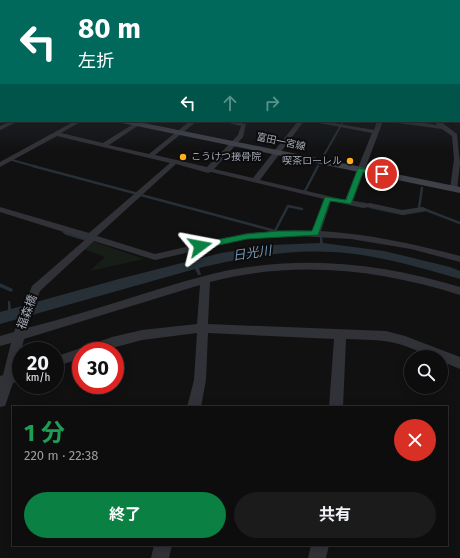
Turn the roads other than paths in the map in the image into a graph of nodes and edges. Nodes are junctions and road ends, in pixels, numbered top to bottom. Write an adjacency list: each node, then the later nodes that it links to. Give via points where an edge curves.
1 (14, 122): 12 (street)
2 (77, 122): 15 (street)
3 (193, 122): 13 (street)
4 (229, 122): 17 (street, via 244,125 241,136)
5 (300, 122): 19 (street)
6 (318, 122): 14 (street)
7 (380, 122): 14 (street)
8 (405, 122): 11 (street)
9 (438, 122): 11 (street)
10 (139, 123): 13 (main road, 富田一宮線); 18 (street)
11 (442, 127): 16 (street)
12 (0, 128)
13 (179, 132): 17 (main road, 富田一宮線); 20 (street)
14 (375, 132): 24 (street)
15 (56, 134): 18 (street); 22 (street)
16 (457, 136): 23 (street)
17 (234, 144): 19 (main road, 富田一宮線); 25 (street)
18 (104, 145): 20 (street)
19 (278, 153): 24 (main road, 富田一宮線); 26 (street)
20 (150, 156): 21 (street)
21 (175, 162): 25 (street); 33 (street)
22 (0, 164)
23 (458, 165): 27 (street)
24 (361, 170): 27 (main road, 富田一宮線); 29 (street)
25 (208, 171): 26 (street)
26 (255, 181): 28 (street)
27 (457, 189)
28 (328, 198): 29 (street); 32 (street)
29 (348, 203): 31 (street, via 402,212)
30 (0, 208): 33 (street)
31 (423, 209)
32 (316, 234): 33 (street, via 247,236 155,257); 34 (street, via 379,240)
33 (91, 238): 38 (street, 福森橋, via 36,289)
34 (460, 259)
35 (205, 280): 36 (street, via 275,267 332,265 406,275); 37 (street); 38 (street)
36 (460, 291)
37 (202, 328): 39 (street); 41 (street, via 171,330); 45 (street, via 200,380)
38 (19, 335): 40 (street); 43 (street, 福森橋)
39 (340, 335): 42 (street, via 386,336 401,339); 46 (street)
40 (0, 341)
41 (112, 342)
42 (460, 363)
43 (4, 380): 44 (street, 福森橋)
44 (0, 402)
45 (194, 406)
46 (336, 406)
47 (163, 546): 49 (street)
48 (320, 546): 50 (street)
49 (160, 558)
50 (317, 558)

